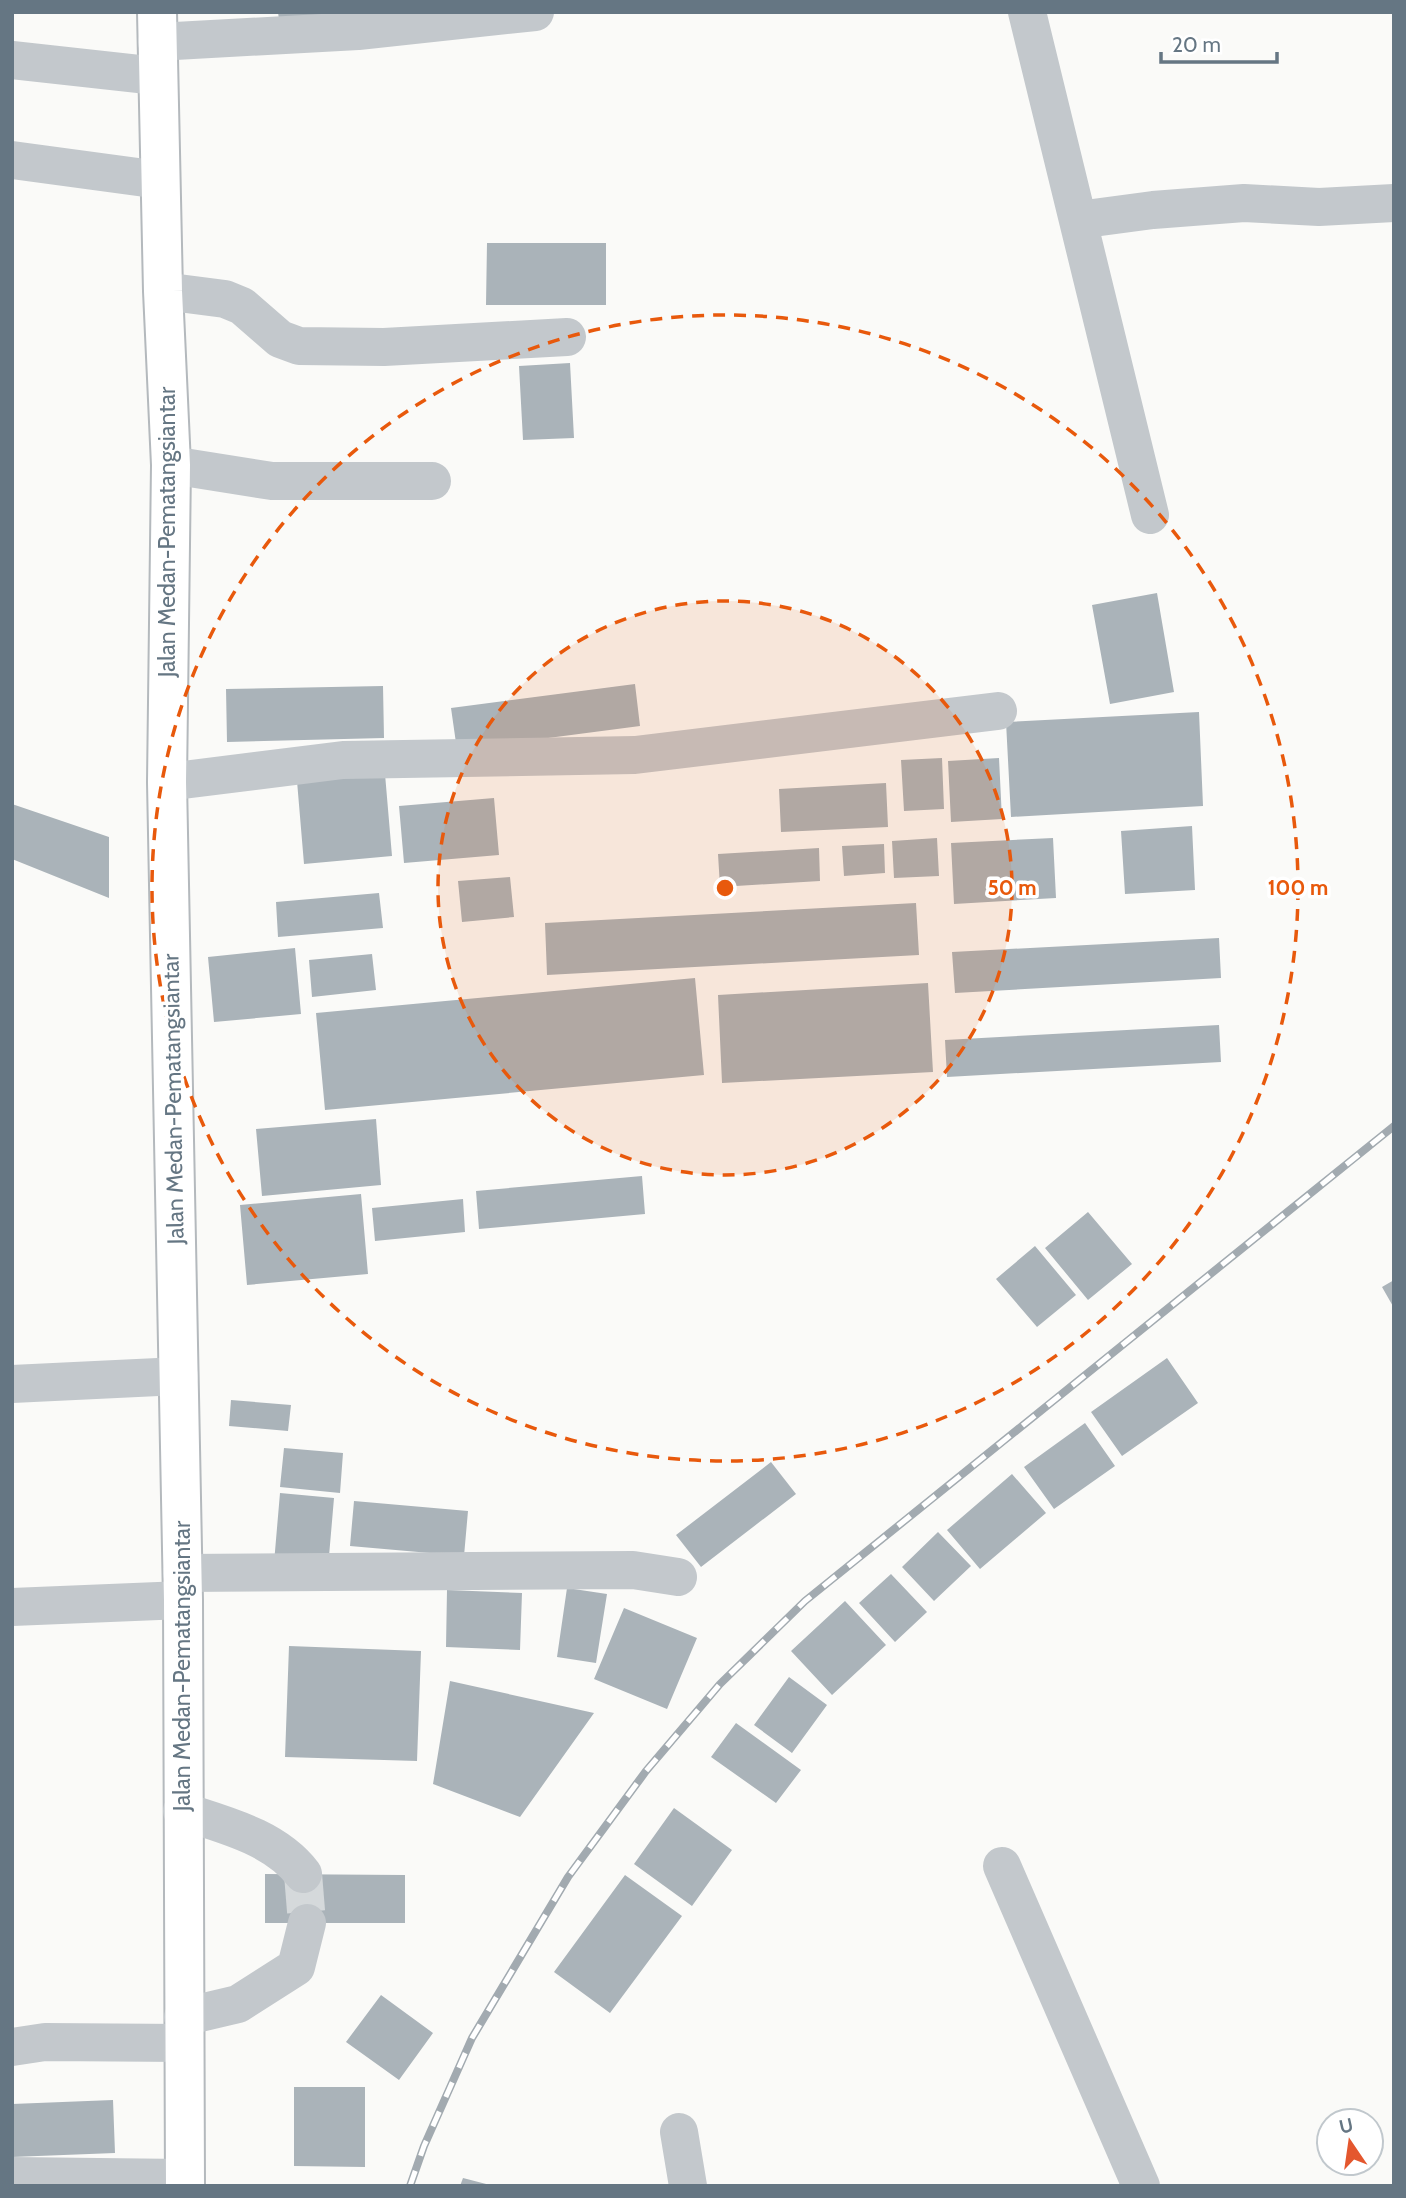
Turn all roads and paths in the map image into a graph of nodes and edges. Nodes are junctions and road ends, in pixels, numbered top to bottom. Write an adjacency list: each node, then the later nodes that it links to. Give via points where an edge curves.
1 (535, 12): 3 (street, via 358,31)
2 (1027, 12): 8 (street)
3 (157, 44): 4 (street); 6 (highway, Jalan Medan-Pematangsiantar)
4 (12, 60)
5 (12, 160): 6 (street)
6 (160, 180): 9 (highway, Jalan Medan-Pematangsiantar)
7 (1394, 204): 8 (street, via 1244,203)
8 (1078, 220): 13 (street)
9 (163, 291): 10 (street, via 225,299 250,311 280,339 299,346 384,347); 11 (highway, Jalan Medan-Pematangsiantar)
10 (567, 337)
11 (171, 465): 12 (street, via 272,481); 15 (highway, Jalan Medan-Pematangsiantar)
12 (432, 481)
13 (1150, 515)
14 (998, 711): 15 (street, via 635,755 343,760)
15 (167, 782): 16 (highway, Jalan Medan-Pematangsiantar)
16 (179, 1376): 17 (street); 19 (highway, Jalan Medan-Pematangsiantar)
17 (12, 1384)
18 (678, 1577): 19 (street, via 633,1570)
19 (183, 1587): 20 (street); 21 (highway, Jalan Medan-Pematangsiantar)
20 (12, 1607)
21 (182, 1811): 23 (street, via 243,1831 293,1860); 25 (highway, Jalan Medan-Pematangsiantar)
22 (1002, 1866): 31 (street)
23 (303, 1874)
24 (307, 1923): 25 (street, via 296,1967 238,2004)
25 (184, 2030): 26 (street); 29 (highway, Jalan Medan-Pematangsiantar)
26 (12, 2047)
27 (679, 2132): 30 (street)
28 (12, 2176): 29 (street)
29 (185, 2182)
30 (688, 2186)
31 (1141, 2186)

